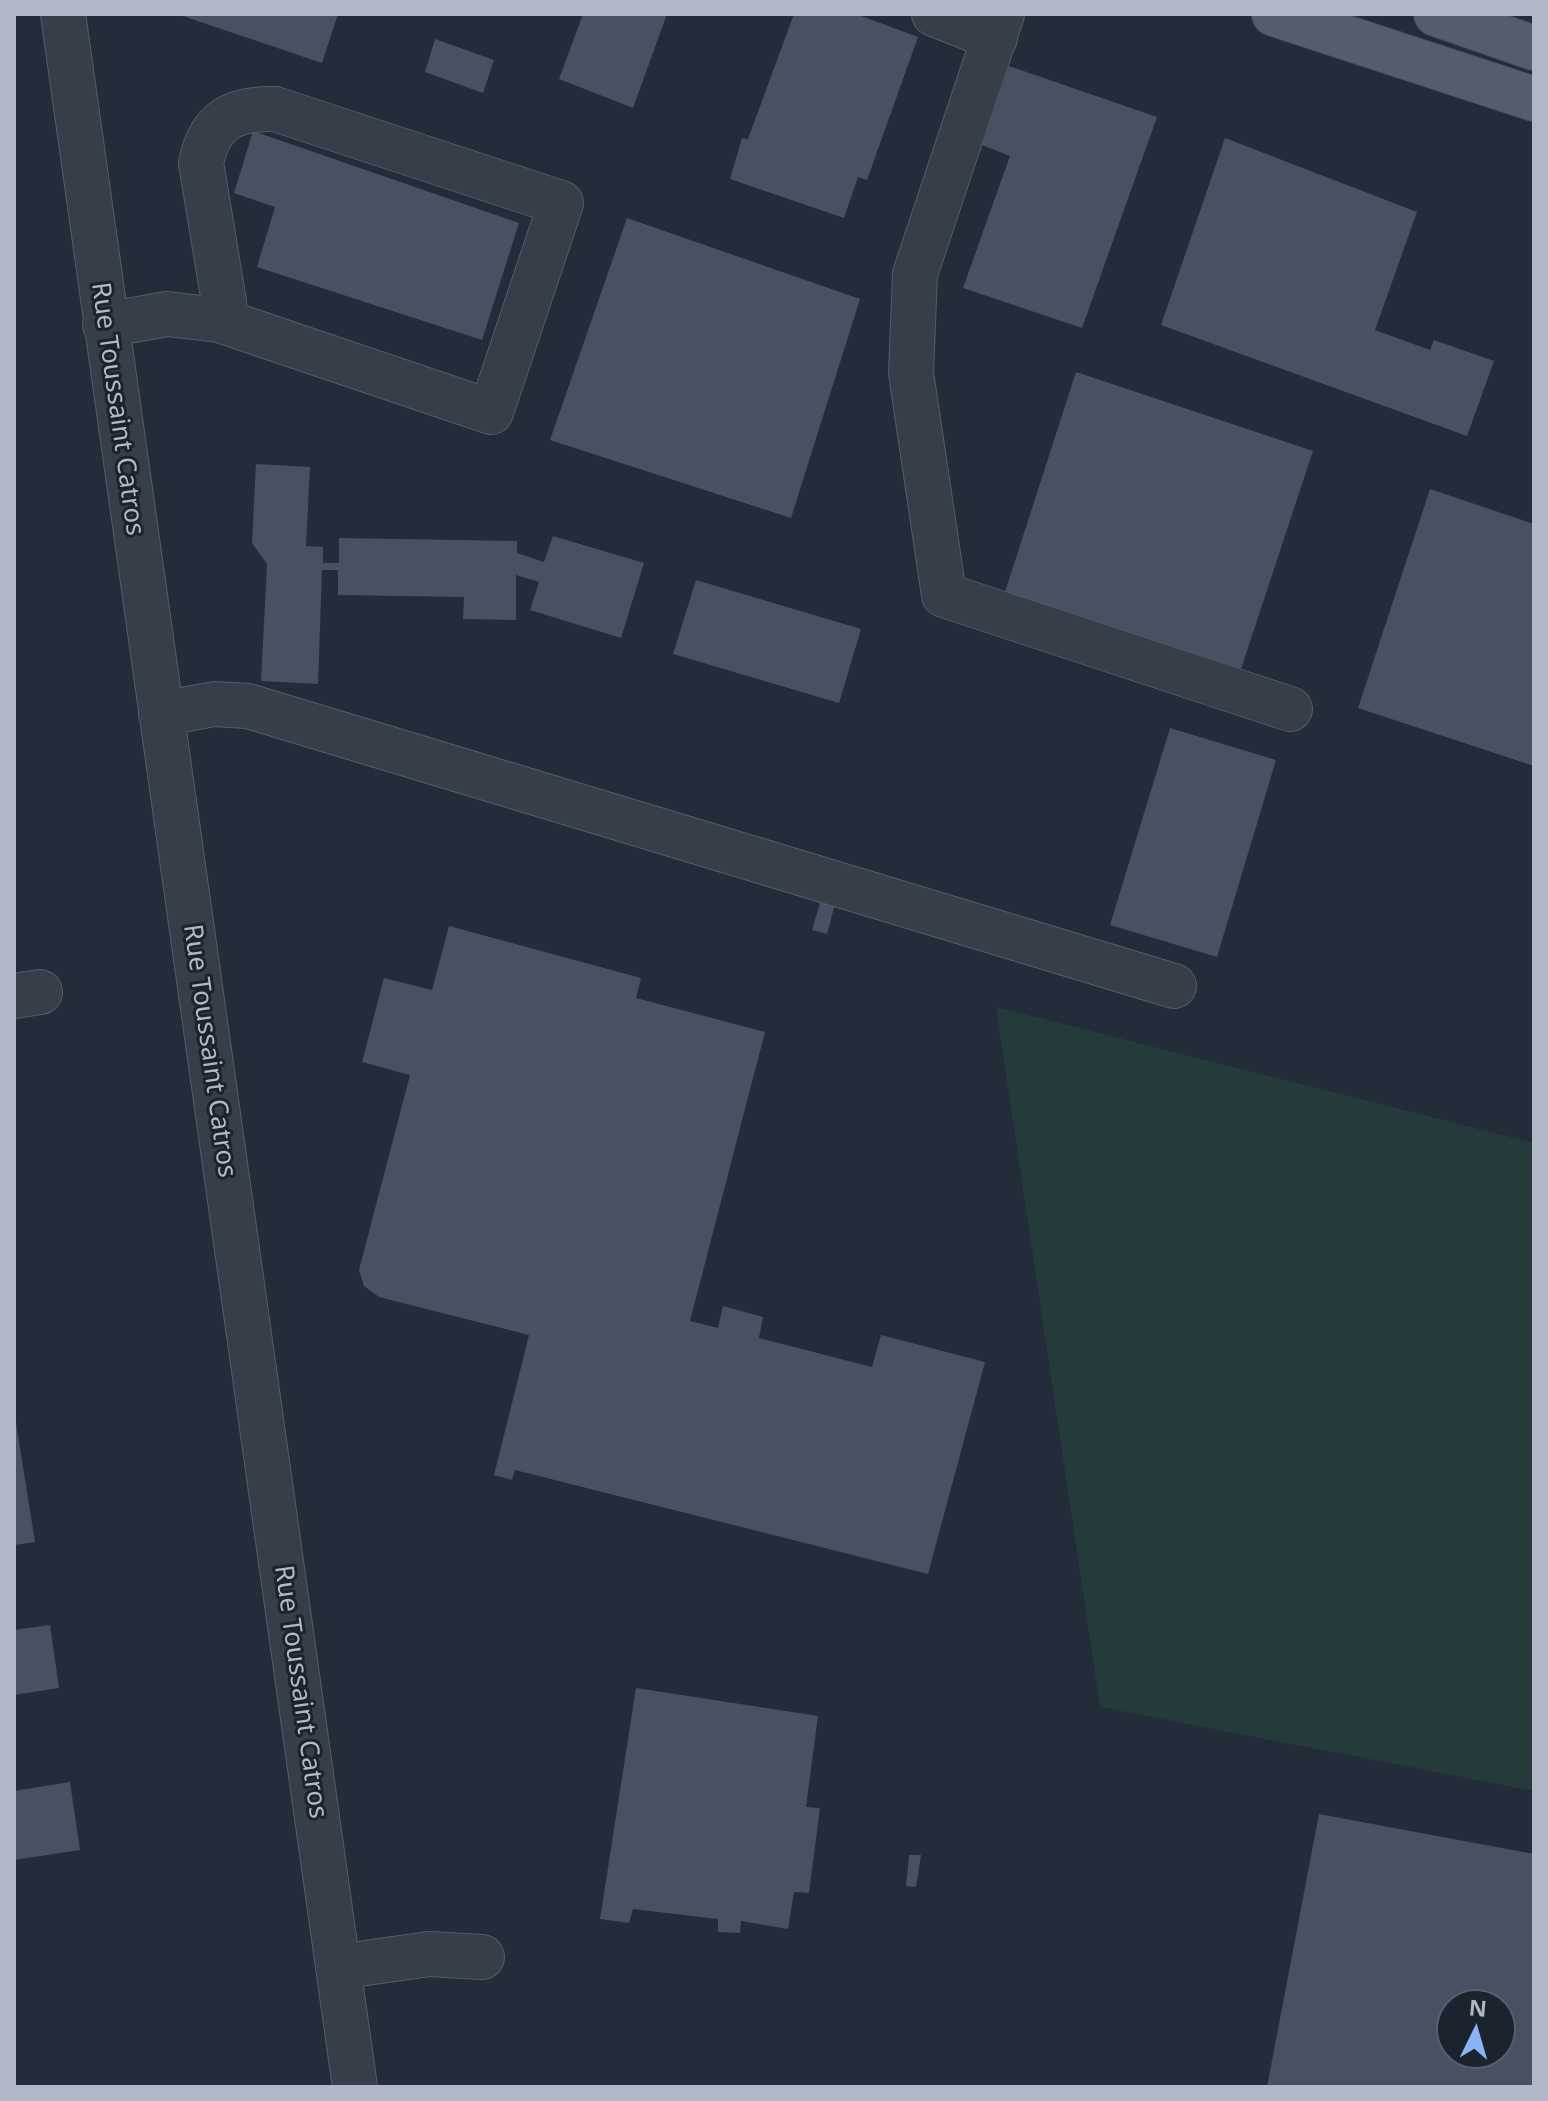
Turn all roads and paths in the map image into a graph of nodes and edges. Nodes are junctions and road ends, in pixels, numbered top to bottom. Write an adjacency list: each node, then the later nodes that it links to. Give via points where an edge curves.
1 (63, 14): 9 (street, Rue Toussaint Catros)
2 (934, 14): 5 (street)
3 (1274, 14): 7 (main road)
4 (1436, 14): 6 (main road)
5 (998, 26): 10 (street, via 915,274 911,373 944,595)
6 (1534, 48)
7 (1534, 99)
8 (219, 320): 8 (street, via 491,412 561,203 275,109 249,108 214,130 201,163 224,302); 9 (street, via 167,314)
9 (105, 325): 11 (street, Rue Toussaint Catros)
10 (1290, 709)
11 (161, 714): 12 (street, via 214,704 248,706); 14 (street, Rue Toussaint Catros)
12 (1174, 986)
13 (482, 1957): 14 (street, via 429,1954)
14 (338, 1967): 15 (street, Rue Toussaint Catros)
15 (355, 2087)

